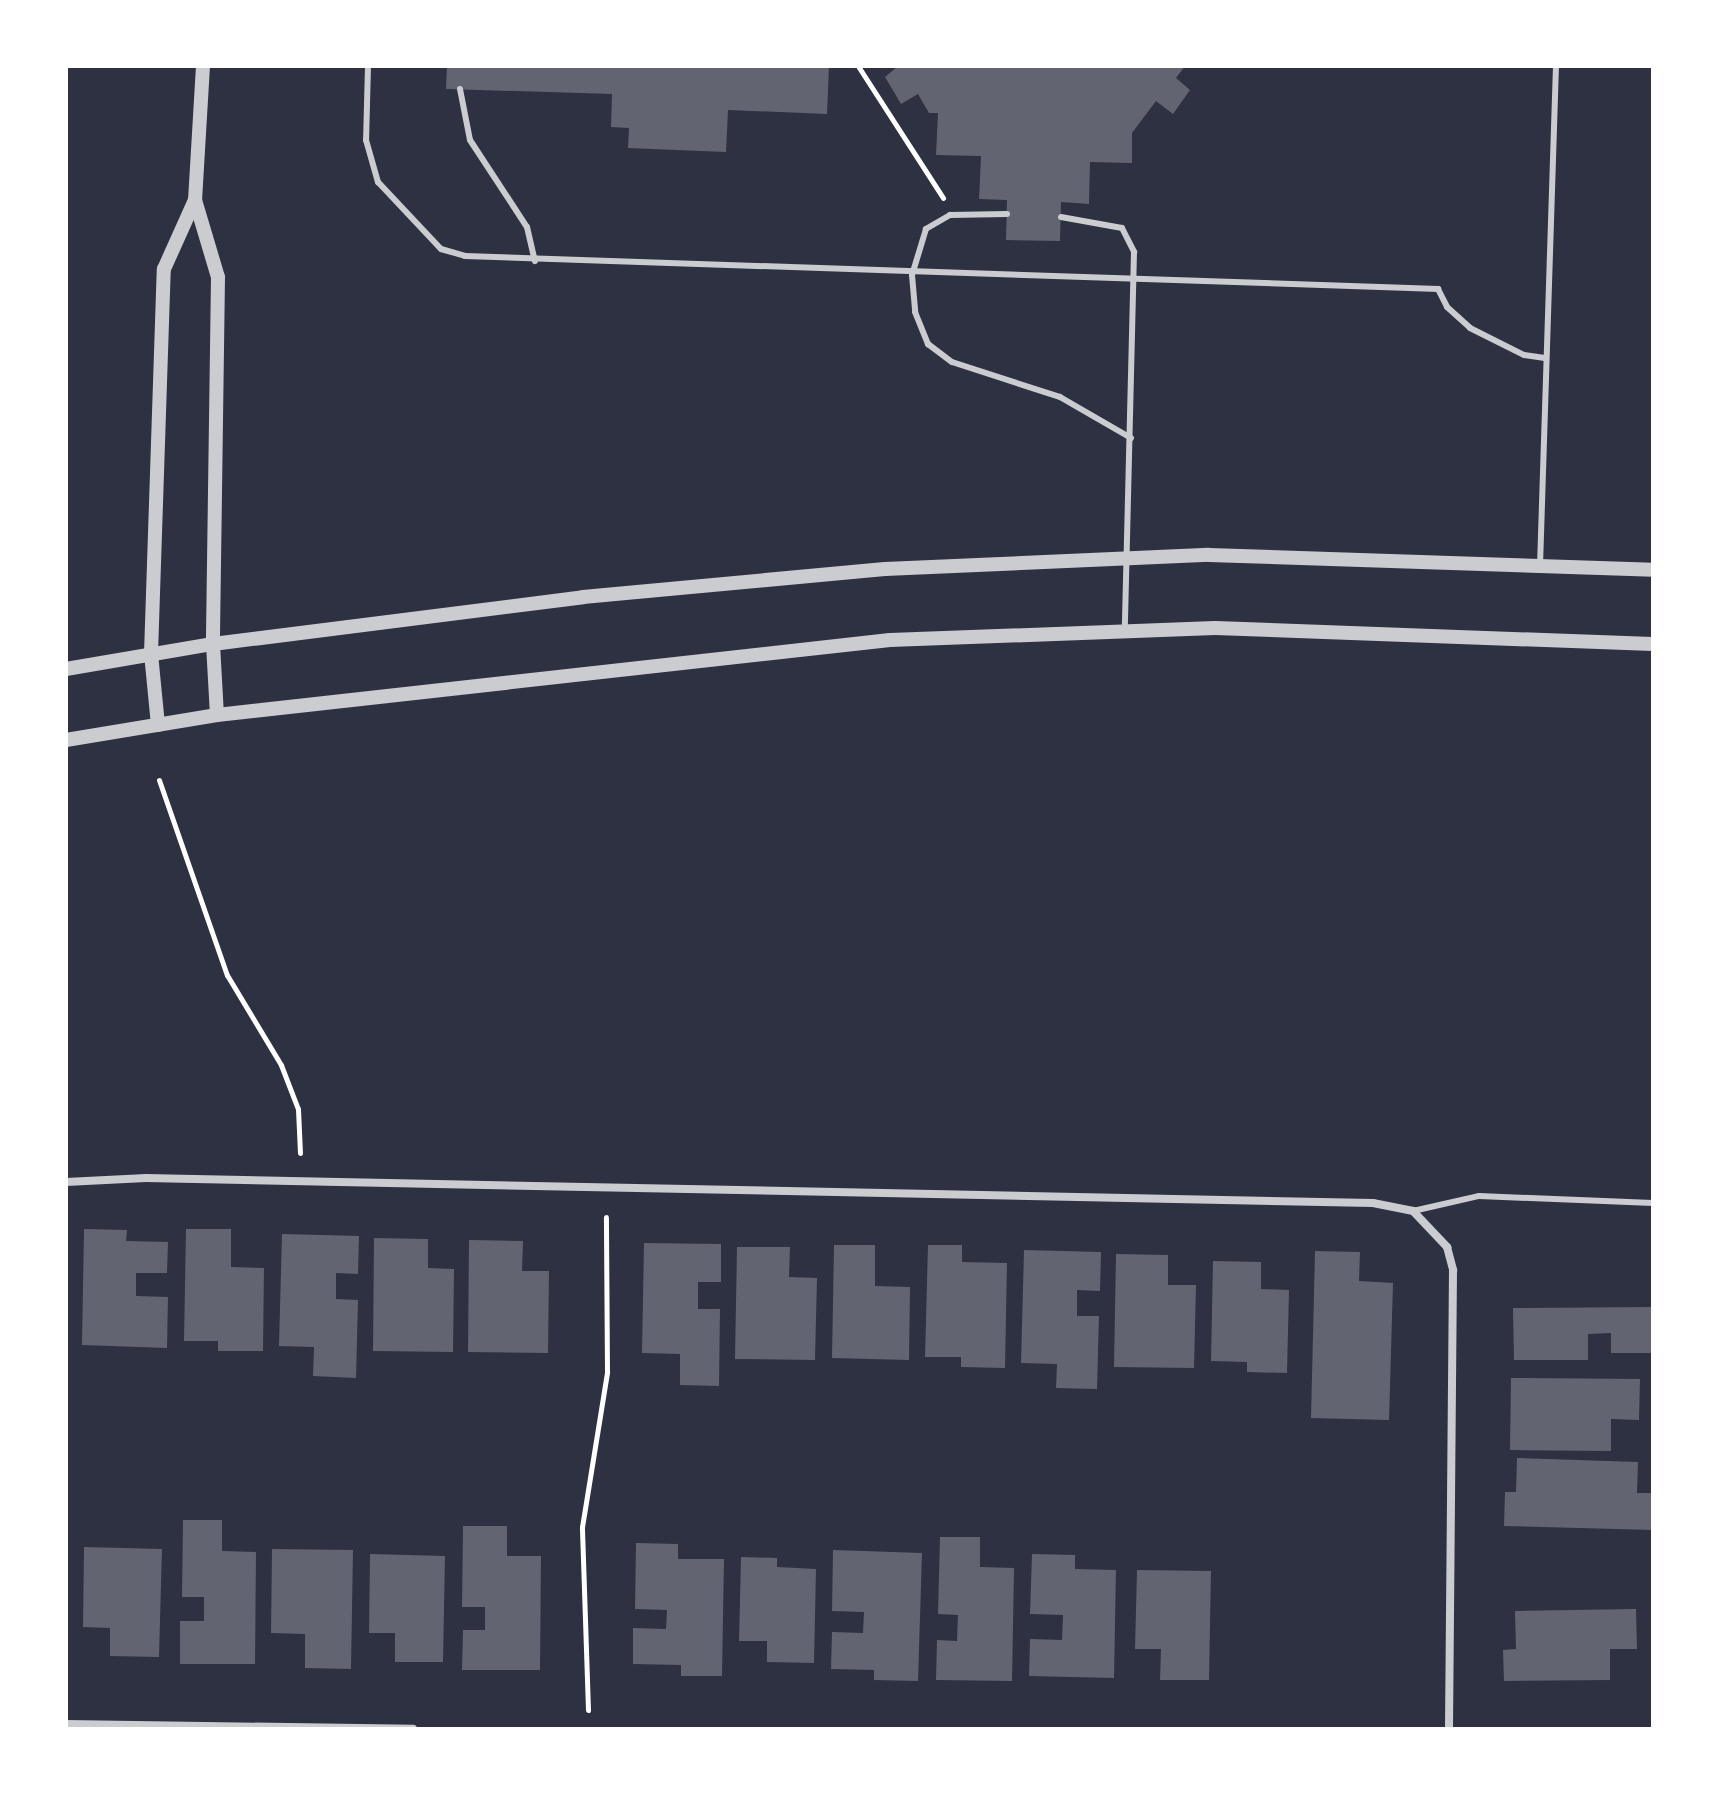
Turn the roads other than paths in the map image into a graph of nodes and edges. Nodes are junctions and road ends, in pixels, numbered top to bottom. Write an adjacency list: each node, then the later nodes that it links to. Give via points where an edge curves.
1 (203, 66): 5 (street)
2 (368, 66): 8 (lane, via 366,140 378,182 441,249)
3 (1556, 66): 11 (lane)
4 (460, 89): 8 (lane, via 470,140 527,227)
5 (195, 200): 17 (street, via 218,277); 19 (street, via 164,269)
6 (1007, 214): 9 (lane, via 936,220 920,243)
7 (1061, 217): 10 (lane, via 1122,228 1134,252)
8 (535, 261): 9 (lane)
9 (912, 275): 10 (lane); 12 (lane, via 915,312 928,344 952,362 1060,397)
10 (1134, 282): 11 (lane, via 1438,289 1447,307 1470,328 1524,355); 12 (lane)
11 (1545, 358): 14 (lane)
12 (1131, 438): 13 (lane)
13 (1129, 558): 14 (street, via 1209,555); 16 (lane); 17 (street, via 885,569 583,597)
14 (1540, 566): 15 (street)
15 (1653, 570)
16 (1125, 631): 18 (street, via 1215,628); 21 (street, via 874,642)
17 (213, 644): 19 (street); 21 (street)
18 (1653, 644)
19 (151, 654): 20 (street); 22 (street)
20 (66, 669)
21 (217, 715): 22 (street)
22 (158, 725): 23 (street)
23 (66, 740)
24 (66, 1182): 26 (street, via 146,1178 1373,1203)
25 (1653, 1203): 26 (lane, via 1479,1196)
26 (1413, 1211): 30 (street, via 1447,1247 1453,1270)
27 (66, 1724): 28 (street)
28 (244, 1727): 29 (street)
29 (413, 1729)
30 (1449, 1729)

